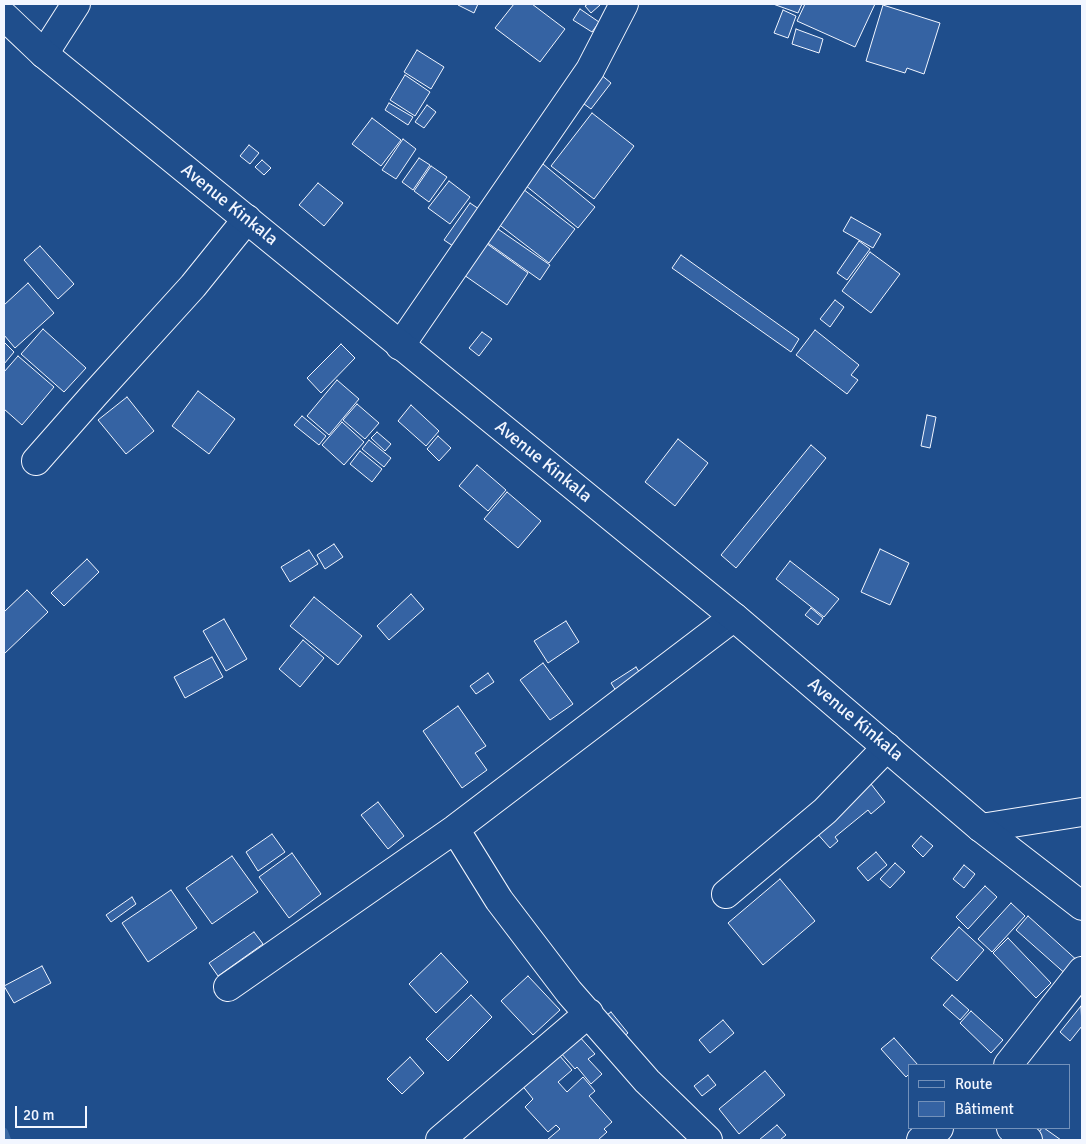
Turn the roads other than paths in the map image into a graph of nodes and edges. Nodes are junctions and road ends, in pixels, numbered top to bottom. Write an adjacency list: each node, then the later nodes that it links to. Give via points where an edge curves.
1 (76, 4): 4 (street)
2 (624, 4): 6 (street, via 590,70)
3 (4, 16): 4 (street, Avenue Kinkala)
4 (44, 54): 5 (street, Avenue Kinkala)
5 (247, 219): 6 (street, Avenue Kinkala); 7 (street, via 193,286)
6 (400, 346): 8 (street, Avenue Kinkala)
7 (36, 462)
8 (734, 617): 9 (street, Avenue Kinkala); 12 (street)
9 (887, 747): 11 (street, Avenue Kinkala); 13 (street, via 824,811)
10 (1082, 812): 11 (street)
11 (981, 828): 14 (street, Avenue Kinkala)
12 (455, 829): 16 (street); 17 (street, via 500,900 569,992)
13 (726, 894)
14 (1082, 906)
15 (1082, 971): 18 (street)
16 (228, 987)
17 (589, 1013): 21 (street); 22 (street, via 647,1081)
18 (1009, 1064)
19 (938, 1129): 23 (street)
20 (1012, 1129): 24 (street)
21 (440, 1140)
22 (708, 1140)
23 (921, 1140)
24 (1028, 1140)

